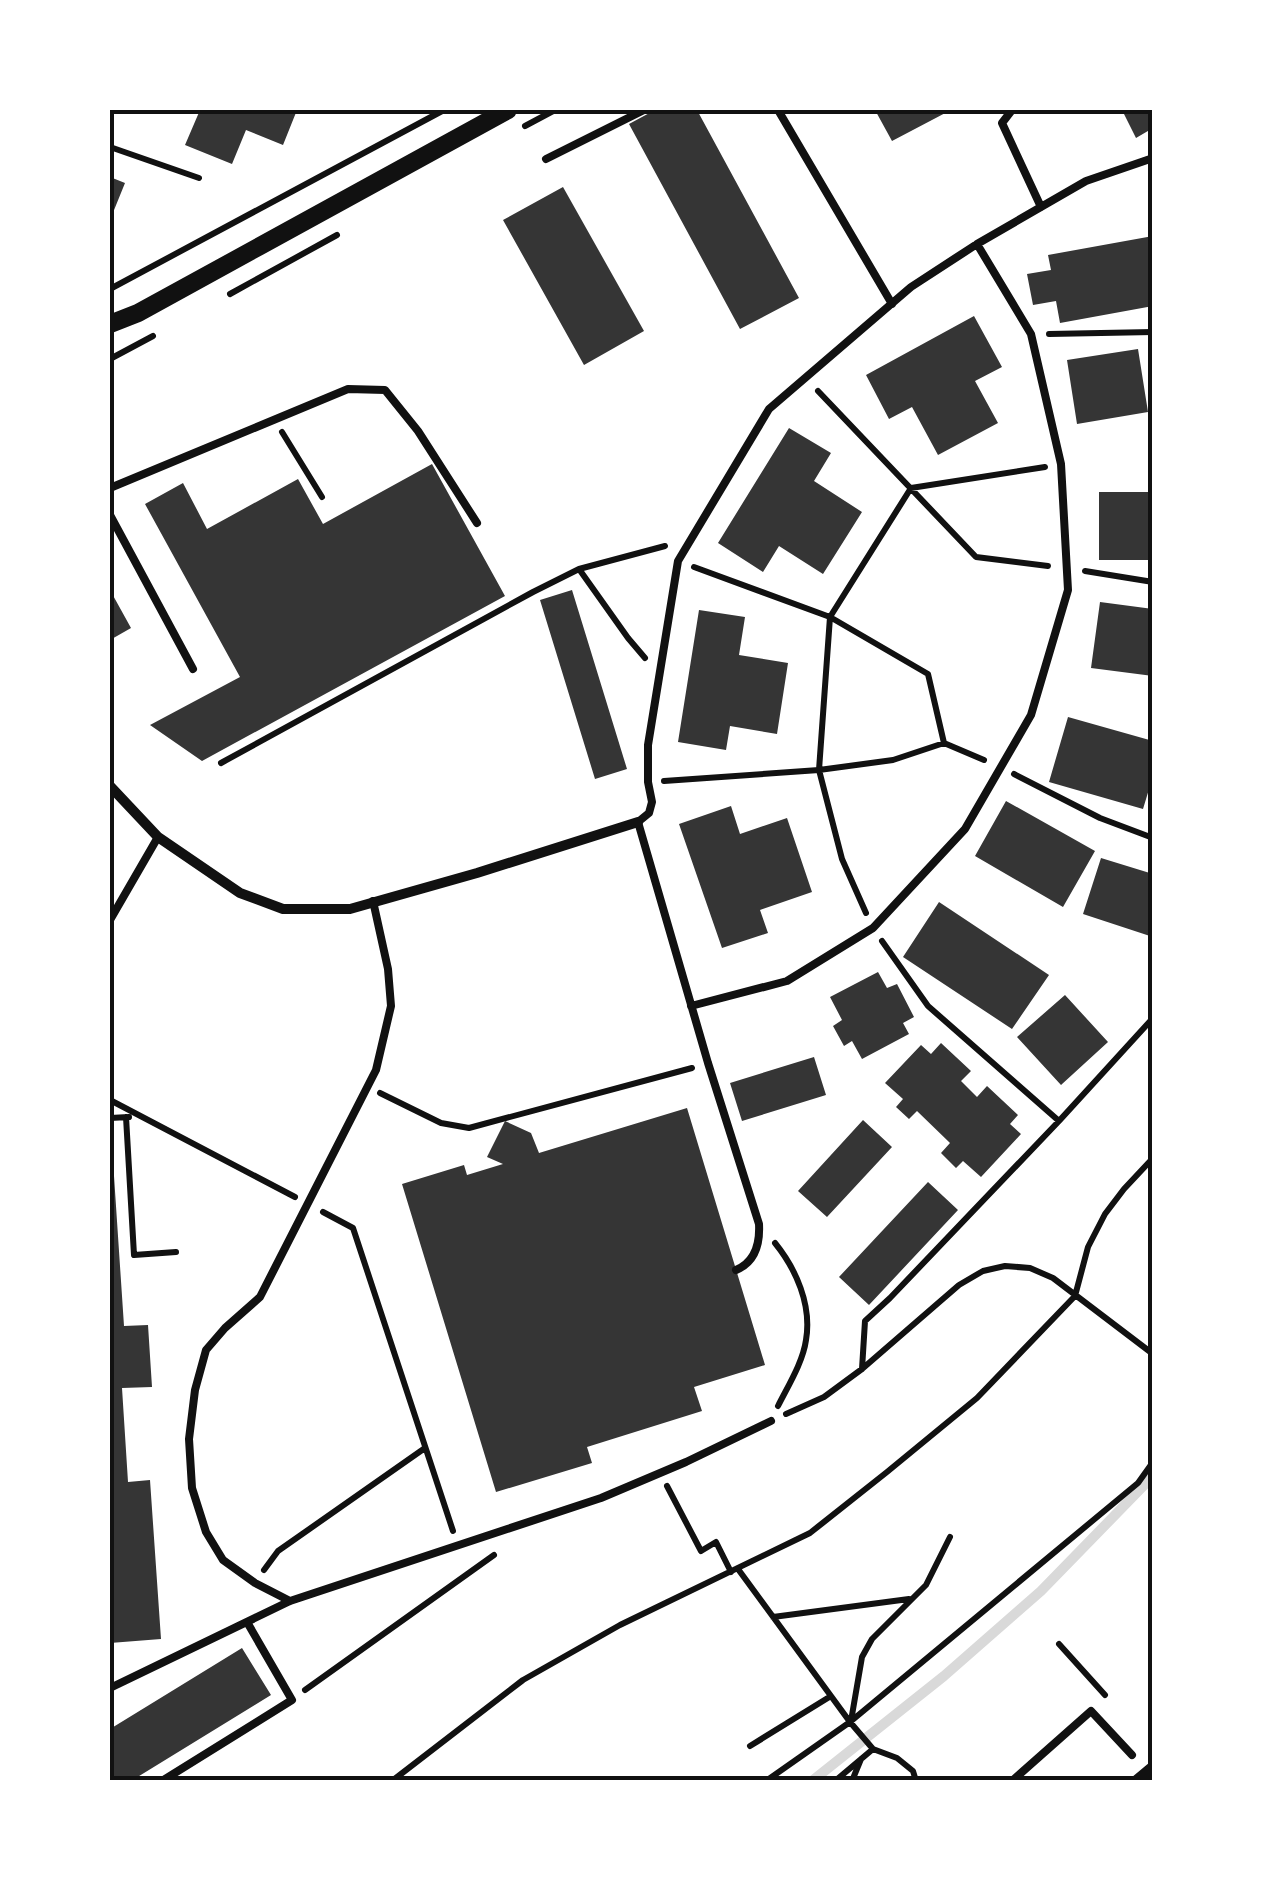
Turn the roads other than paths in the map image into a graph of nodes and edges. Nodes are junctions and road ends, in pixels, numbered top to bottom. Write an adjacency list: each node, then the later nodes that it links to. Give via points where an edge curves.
1 (508, 110): 10 (street)
2 (644, 110): 6 (lane)
3 (778, 110): 9 (lane)
4 (1012, 110): 7 (lane, via 1002,123)
5 (1153, 158): 7 (lane, via 1086,181)
6 (546, 159)
7 (1042, 207): 8 (lane)
8 (978, 244): 9 (lane); 20 (lane, via 1030,334 1062,464 1068,590 1031,714 966,829 873,928 788,981)
9 (892, 304): 16 (lane, via 770,409 678,561 648,744 652,802)
10 (110, 324)
11 (110, 488): 13 (lane, via 348,389 386,390)
12 (110, 515): 14 (lane)
13 (477, 523)
14 (192, 669)
15 (110, 786): 17 (street)
16 (638, 822): 18 (street); 20 (lane)
17 (158, 836): 18 (street, via 240,893 283,909 350,909); 19 (lane)
18 (374, 901): 23 (lane, via 390,1006 376,1070 260,1297 206,1350 194,1390 192,1488 206,1532 223,1560)
19 (110, 920)
20 (691, 1006): 21 (lane, via 759,1224 752,1258)
21 (736, 1270)
22 (770, 1421): 23 (lane, via 591,1501)
23 (290, 1601): 24 (lane)
24 (247, 1622): 25 (lane); 28 (lane, via 292,1700)
25 (110, 1688)
26 (1132, 1756): 29 (lane, via 1091,1711)
27 (1153, 1766): 30 (street)
28 (162, 1781)
29 (1012, 1781)
30 (1135, 1781)

